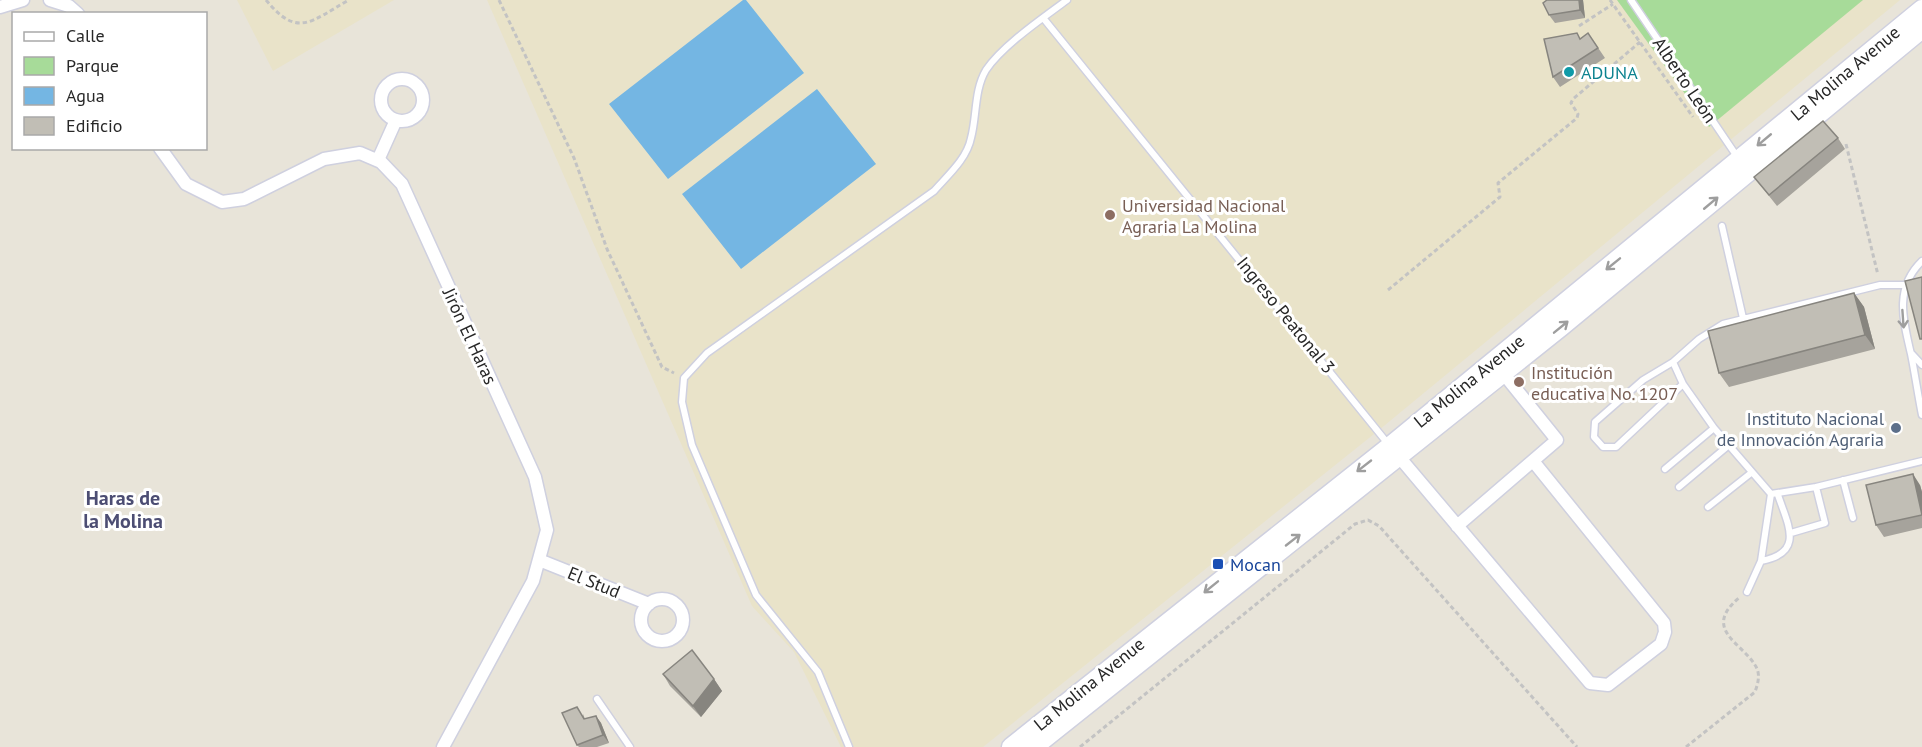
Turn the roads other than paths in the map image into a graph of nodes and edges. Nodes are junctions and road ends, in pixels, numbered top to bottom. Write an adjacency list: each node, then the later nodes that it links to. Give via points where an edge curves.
1 (23, 0): 5 (street)
2 (50, 0): 7 (street)
3 (1067, 0): 8 (lane)
4 (1630, 0): 13 (lane, Alberto León)
5 (0, 8)
6 (1922, 9): 13 (main road, La Molina Avenue, one-way to 13)
7 (76, 12)
8 (1044, 19): 26 (lane, Ingreso Peatonal 3); 46 (lane, via 986,70 971,140 934,192 707,353 684,378 682,402 692,445 756,595 818,672)
9 (1922, 29): 21 (main road, La Molina Avenue, one-way to 9)
10 (396, 120): 12 (street)
11 (161, 150): 12 (street, via 186,184 222,202 244,199 324,159 360,153)
12 (378, 160): 39 (street, Jirón El Haras, via 402,184 535,477 547,530)
13 (1740, 160): 21 (main road, La Molina Avenue, one-way to 21)
14 (1722, 226): 17 (lane)
15 (1922, 261): 16 (lane)
16 (1905, 285): 17 (lane, via 1880,285); 18 (lane, one-way to 18, via 1903,327)
17 (1743, 318): 19 (lane, via 1713,329)
18 (1911, 353): 20 (lane); 23 (lane)
19 (1673, 362): 22 (lane); 22 (lane, via 1643,380 1595,422 1592,432 1598,443 1616,447)
20 (1922, 365)
21 (1498, 367): 26 (main road, La Molina Avenue); 27 (street, via 1557,440)
22 (1683, 384): 24 (lane)
23 (1922, 415)
24 (1714, 428): 25 (lane); 29 (lane)
25 (1730, 445): 30 (lane); 32 (lane)
26 (1394, 451): 37 (street); 47 (main road, La Molina Avenue, one-way to 47); 48 (main road, La Molina Avenue, one-way to 26)
27 (1533, 460): 37 (street); 37 (street, via 1660,615 1665,632 1661,644 1614,682 1602,686 1590,683)
28 (1922, 461): 31 (lane)
29 (1665, 469)
30 (1752, 473): 34 (lane); 35 (lane)
31 (1843, 480): 33 (lane); 36 (lane)
32 (1679, 487)
33 (1816, 487): 34 (lane); 38 (lane, via 1825,523)
34 (1774, 495): 38 (lane); 40 (lane)
35 (1708, 507)
36 (1853, 518)
37 (1457, 526)
38 (1791, 533): 40 (lane, via 1784,553)
39 (539, 560): 42 (street, El Stud); 44 (street, Jirón El Haras, via 533,581)
40 (1761, 561): 41 (lane)
41 (1747, 592)
42 (649, 604)
43 (597, 699): 45 (lane)
44 (443, 747)
45 (630, 747)
46 (849, 747)
47 (1011, 747)
48 (1035, 747)

